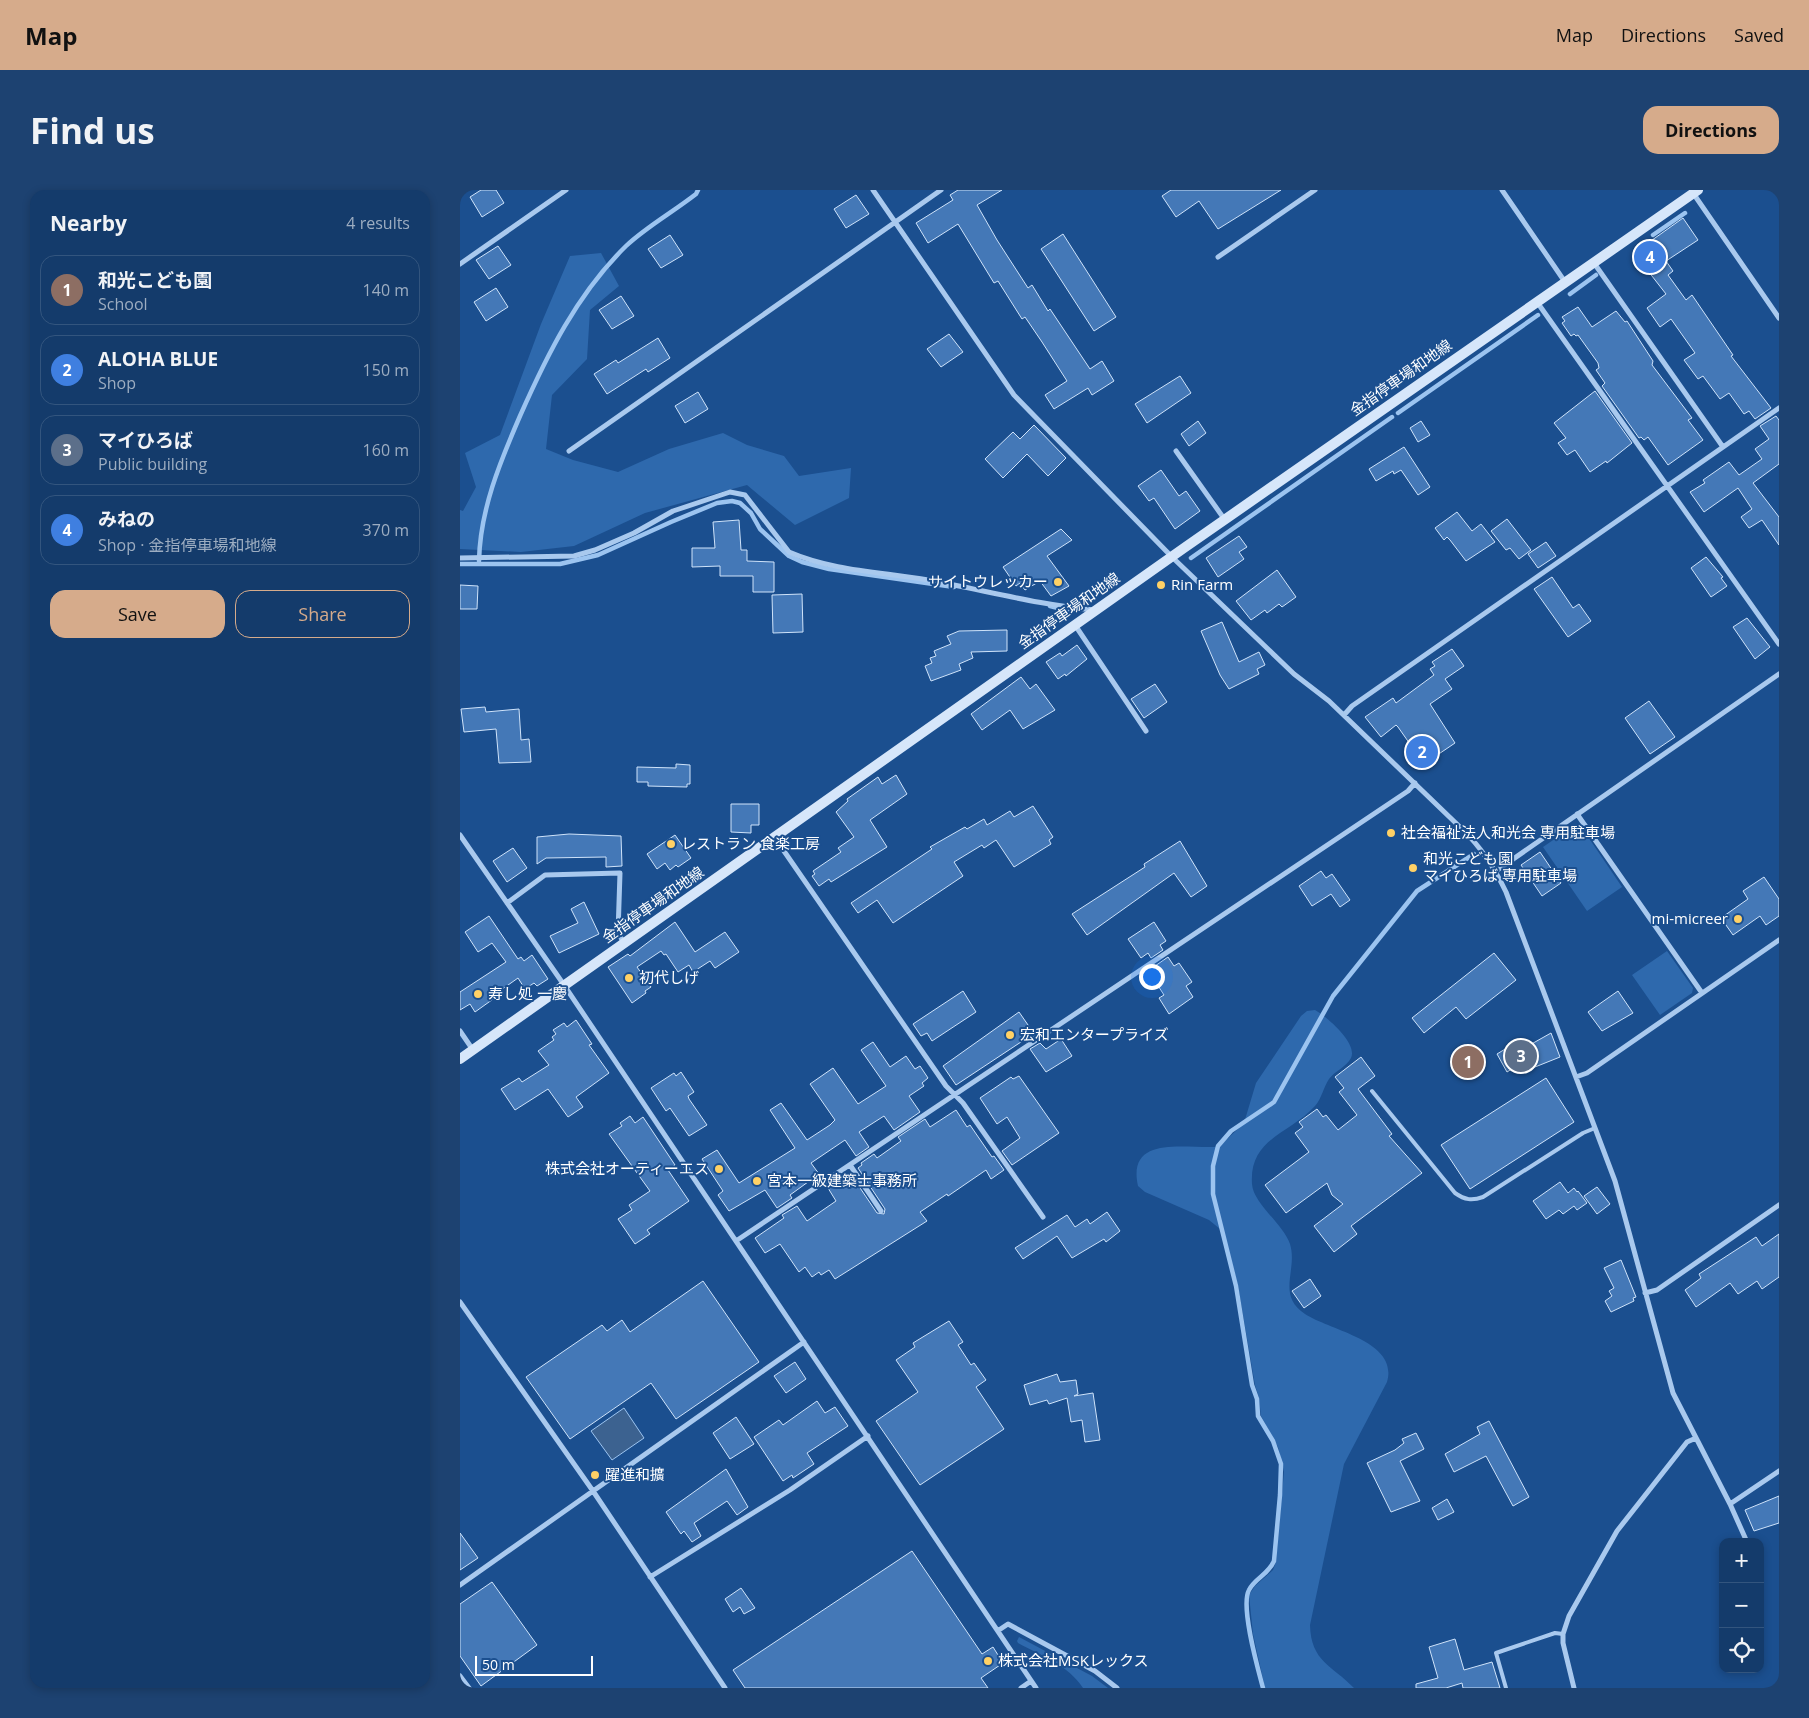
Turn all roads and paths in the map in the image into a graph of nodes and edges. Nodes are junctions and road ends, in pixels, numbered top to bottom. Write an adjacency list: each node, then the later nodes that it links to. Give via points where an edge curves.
1 (566, 190): 10 (street)
2 (873, 190): 7 (street)
3 (941, 190): 7 (street)
4 (1502, 190): 11 (street)
5 (1312, 191): 8 (street)
6 (1695, 192): 9 (main road, 金指停車場和地線); 13 (street)
7 (895, 222): 16 (street); 20 (street, via 1014,395)
8 (1218, 257)
9 (1594, 263): 11 (main road, 金指停車場和地線); 15 (street)
10 (460, 264)
11 (1565, 282): 12 (main road, 金指停車場和地線)
12 (1537, 302): 18 (street); 19 (main road, 金指停車場和地線)
13 (1779, 318)
14 (1779, 408): 15 (street)
15 (1723, 447): 18 (street)
16 (569, 451)
17 (1176, 451): 19 (street)
18 (1668, 486): 24 (street); 26 (street)
19 (1225, 520): 20 (main road, 金指停車場和地線)
20 (1172, 557): 22 (main road, 金指停車場和地線); 26 (street, via 1294,674)
21 (460, 558): 22 (street, via 574,556 634,533 674,511 730,492 745,495 789,552 800,556 847,568 928,580 1053,606)
22 (1097, 610): 23 (main road, 金指停車場和地線)
23 (1075, 625): 27 (street); 31 (main road, 金指停車場和地線)
24 (1779, 644)
25 (1779, 674): 29 (street)
26 (1344, 714): 28 (street)
27 (1146, 731)
28 (1415, 783): 32 (street, via 1467,834); 43 (street)
29 (1577, 814): 32 (street); 37 (street)
30 (460, 835): 33 (street)
31 (774, 837): 35 (main road, 金指停車場和地線); 43 (street)
32 (1496, 871): 41 (street)
33 (507, 903): 35 (street, via 545,875 620,873 618,933); 36 (street)
34 (1779, 940): 37 (street)
35 (624, 943): 36 (main road, 金指停車場和地線)
36 (564, 985): 39 (main road, 金指停車場和地線); 49 (street)
37 (1702, 993): 41 (street, via 1587,1073)
38 (460, 1031): 39 (street)
39 (473, 1050): 40 (main road, 金指停車場和地線)
40 (460, 1059)
41 (1576, 1077): 44 (street)
42 (1372, 1091): 44 (lane, via 1464,1199 1483,1197)
43 (954, 1094): 45 (street); 48 (street)
44 (1595, 1128): 50 (street, via 1615,1181)
45 (850, 1164): 47 (street); 49 (street)
46 (1779, 1205): 50 (street, via 1657,1290)
47 (881, 1211)
48 (1043, 1217)
49 (736, 1241): 52 (street)
50 (1646, 1293): 54 (street, via 1673,1393)
51 (460, 1302): 56 (street)
52 (804, 1342): 53 (street); 56 (street)
53 (868, 1436): 59 (street, via 790,1490); 61 (street)
54 (1696, 1438): 57 (street); 62 (street, via 1687,1442 1620,1527 1569,1616)
55 (1779, 1471): 57 (street)
56 (593, 1491): 59 (street); 60 (street)
57 (1730, 1504): 58 (street)
58 (1745, 1538)
59 (650, 1577): 66 (street)
60 (460, 1585)
61 (999, 1630): 64 (street); 69 (street, via 1008,1624 1095,1671)
62 (1563, 1634): 70 (lane, via 1555,1633 1496,1653); 71 (street)
63 (460, 1676): 65 (street)
64 (1031, 1681): 67 (street); 68 (street)
65 (469, 1688)
66 (725, 1688)
67 (1021, 1688)
68 (1036, 1688)
69 (1117, 1688)
70 (1506, 1688)
71 (1574, 1688)

